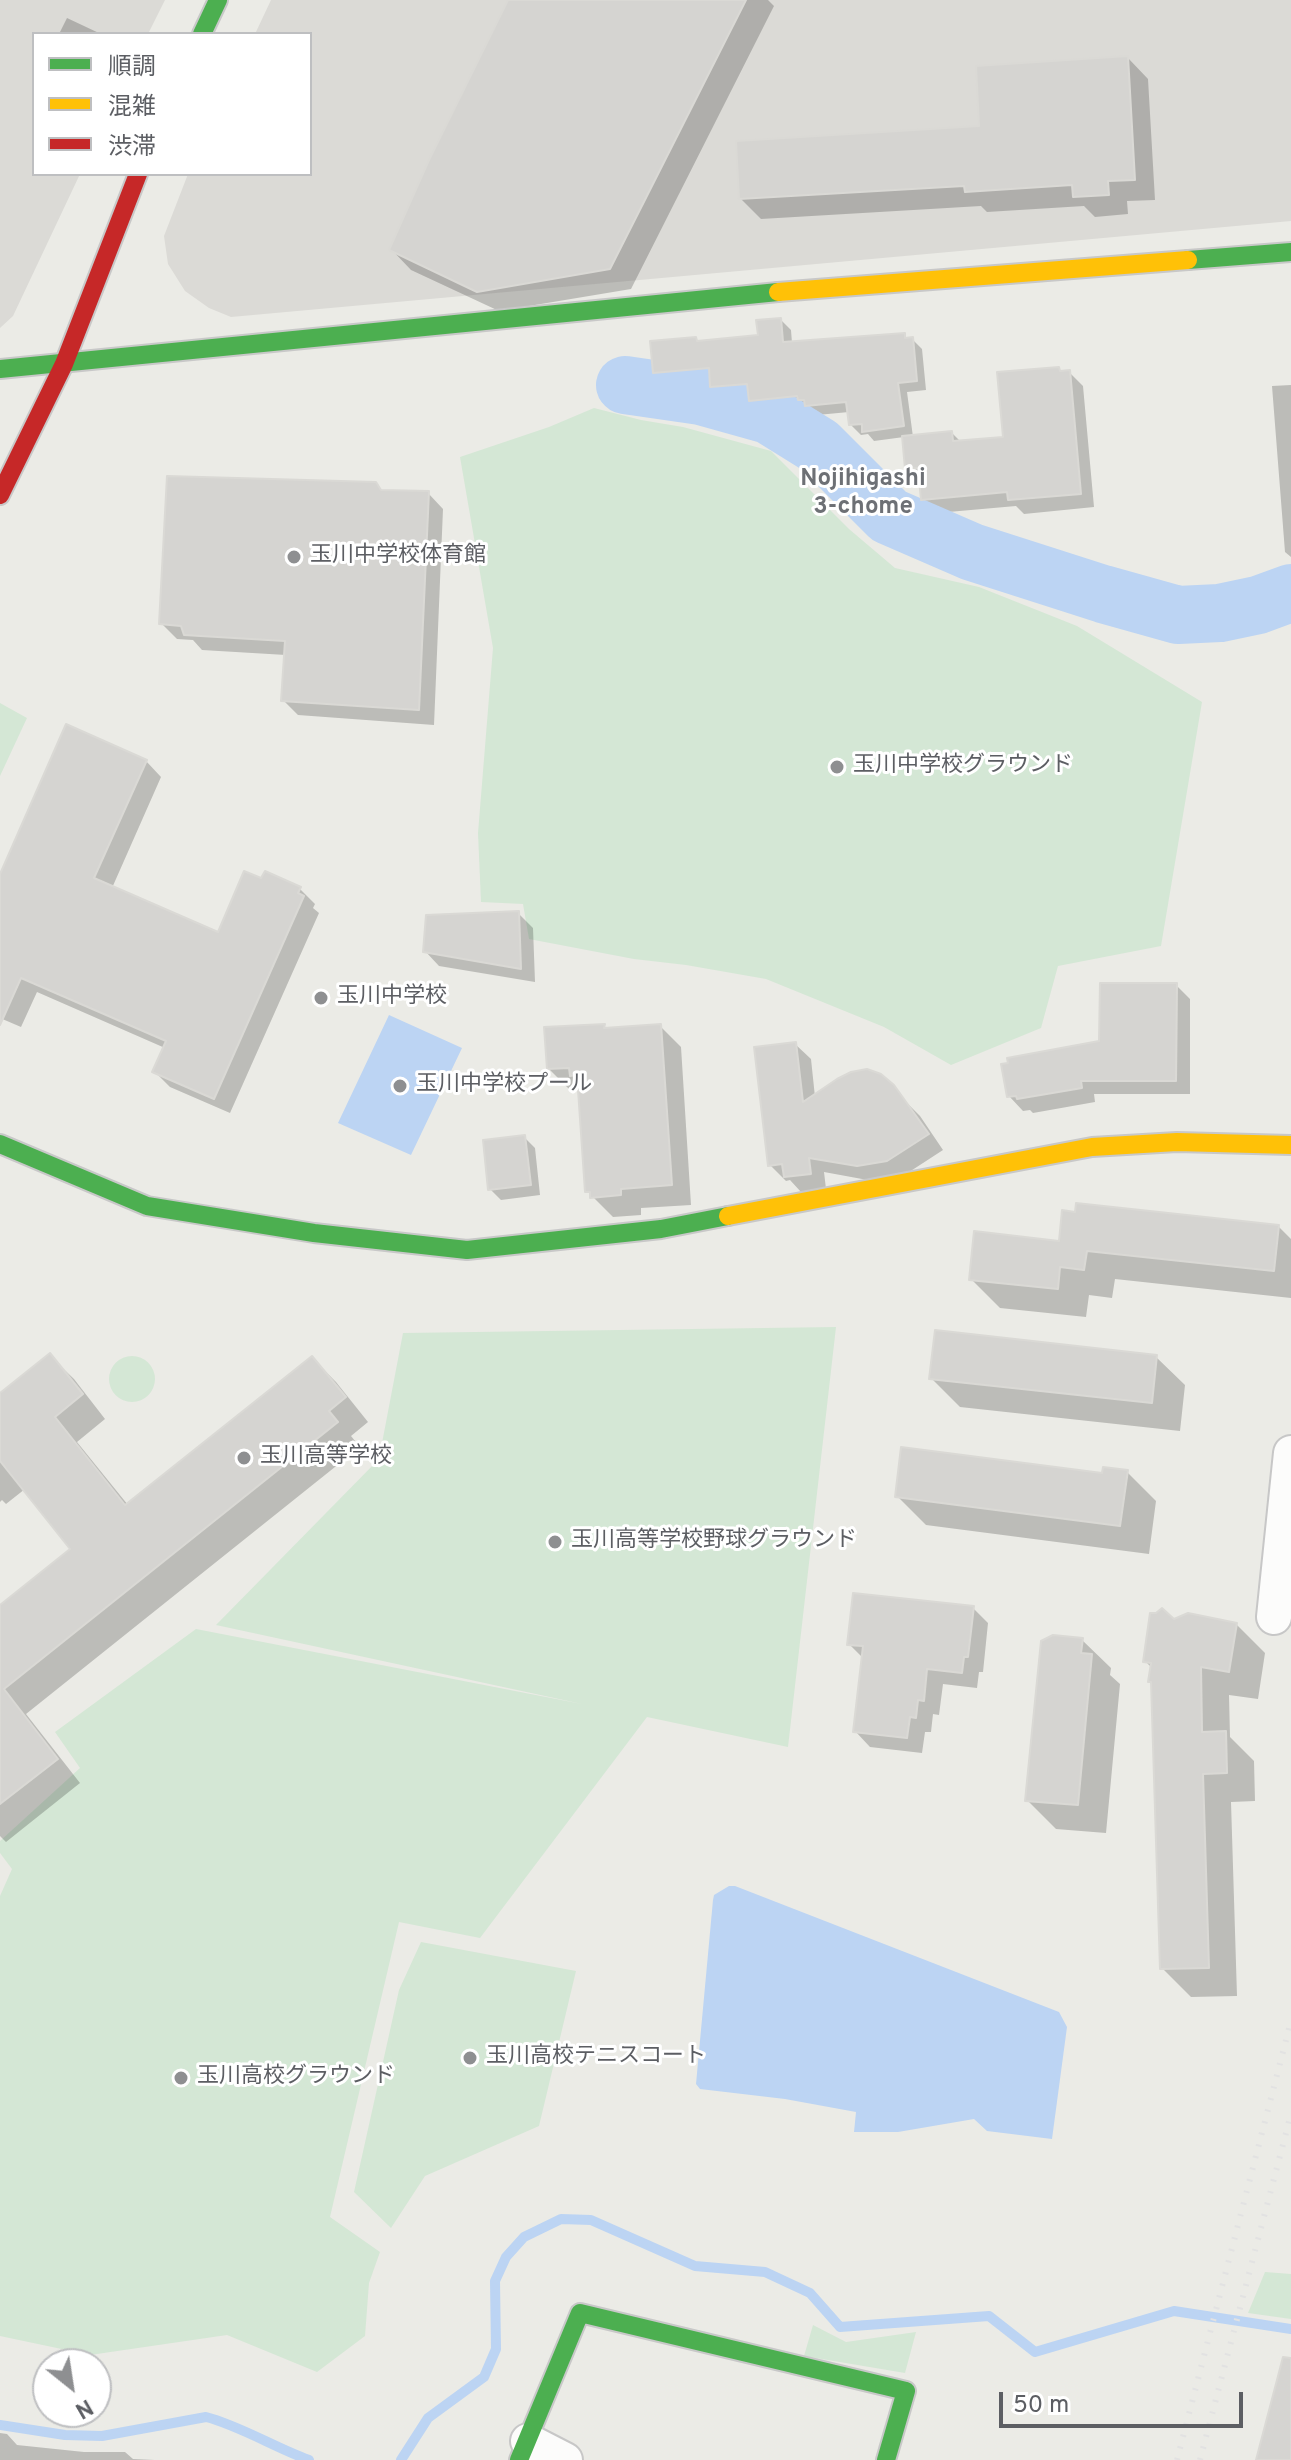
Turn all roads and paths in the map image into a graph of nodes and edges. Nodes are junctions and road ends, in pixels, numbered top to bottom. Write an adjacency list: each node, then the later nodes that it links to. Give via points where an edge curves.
1 (218, 0): 2 (street)
2 (203, 32)
3 (137, 176): 5 (street)
4 (1291, 252): 5 (street, via 754,294)
5 (64, 364): 6 (street); 7 (street)
6 (0, 369)
7 (0, 495)
8 (0, 1144): 9 (street, via 147,1206 467,1250 661,1229 1092,1147 1177,1142)
9 (1291, 1145)
10 (1291, 1453): 11 (street)
11 (1274, 1617)
12 (523, 2450): 13 (street); 14 (street, via 580,2313 906,2391)
13 (565, 2460)
14 (886, 2460)

